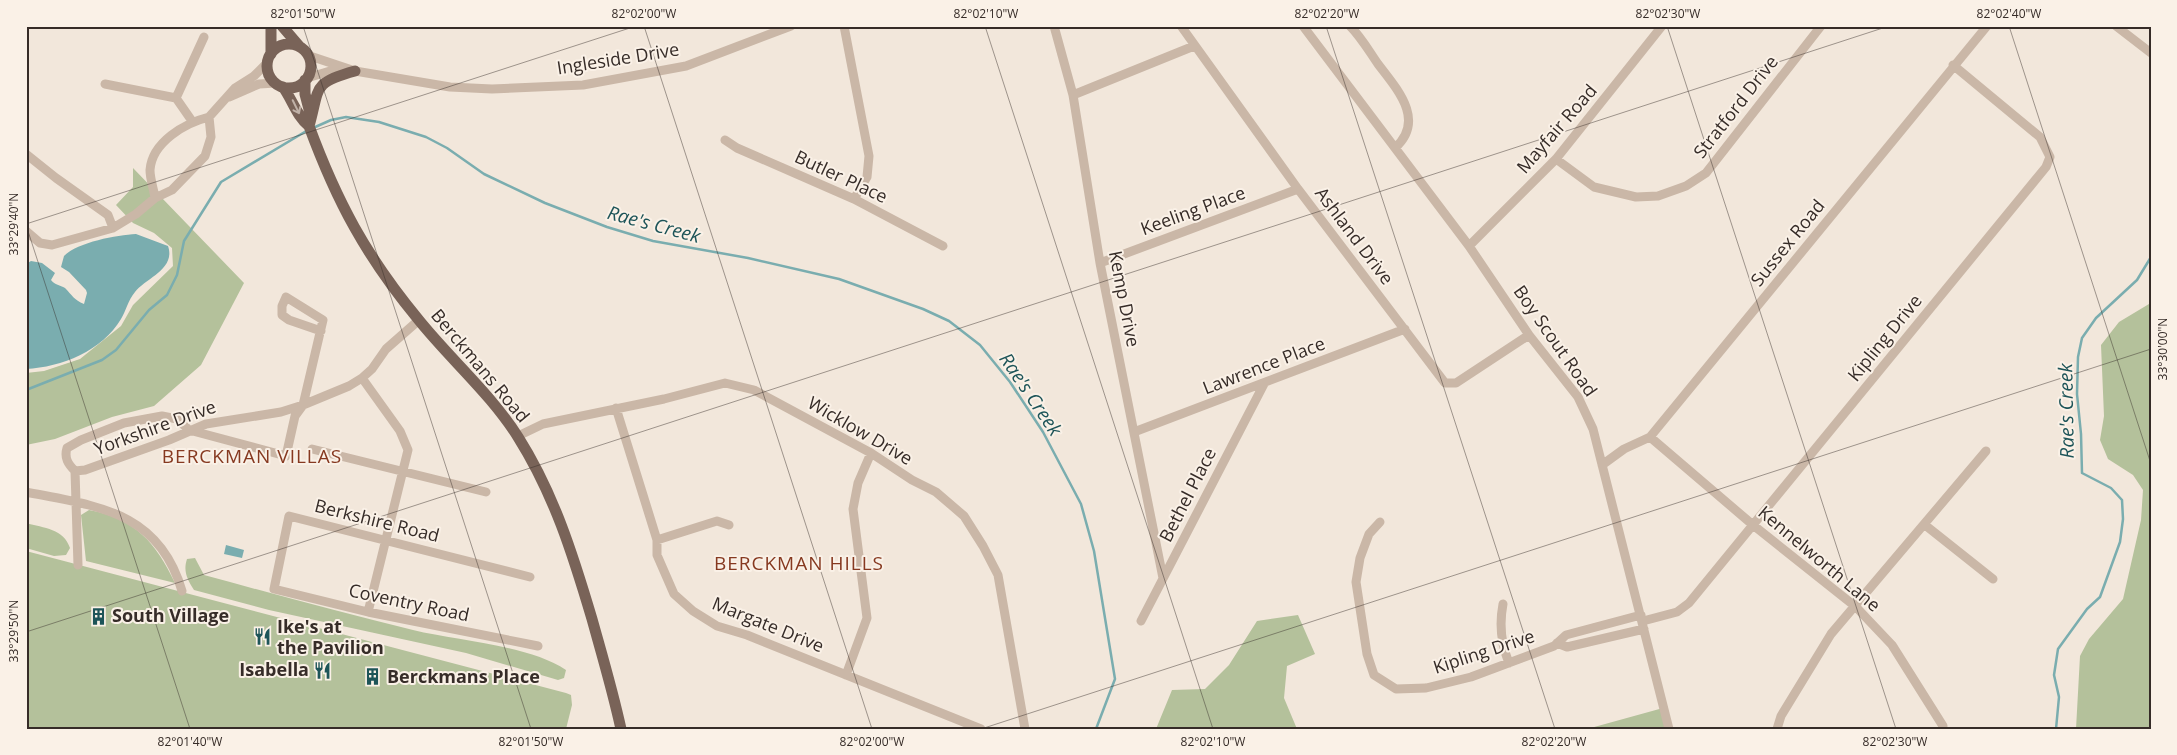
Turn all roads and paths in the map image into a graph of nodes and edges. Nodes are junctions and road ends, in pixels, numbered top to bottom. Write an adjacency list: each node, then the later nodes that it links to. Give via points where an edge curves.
1 (271, 26): 17 (main road)
2 (282, 26): 16 (main road)
3 (844, 26): 35 (street, via 869,156 867,177)
4 (1054, 26): 23 (street, Kemp Drive)
5 (1181, 26): 14 (street, Ashland Drive)
6 (1350, 26): 30 (street, via 1400,94 1408,110 1408,127 1402,141)
7 (1662, 26): 32 (street, Mayfair Road)
8 (1821, 26): 32 (street, Stratford Drive, via 1706,173 1686,186 1658,196 1636,197 1594,187)
9 (1987, 26): 18 (street, Sussex Road)
10 (2116, 26): 15 (street)
11 (788, 27): 19 (street, Ingleside Drive, via 686,66 583,85 492,89 450,87)
12 (1306, 27): 30 (street, Boy Scout Road)
13 (204, 37): 24 (street)
14 (1194, 46): 23 (street); 33 (street, Ashland Drive)
15 (2149, 49)
16 (304, 51): 17 (main road, via 287,44 280,46); 19 (street, Ingleside Drive); 20 (main road, via 311,64)
17 (270, 58): 22 (main road, via 270,76); 25 (street)
18 (1953, 65): 52 (street, Sussex Road); 64 (street, Kipling Drive, via 2040,137 2050,156 2046,167)
19 (355, 71): 20 (street, Ingleside Drive, via 330,71); 28 (main road, via 336,76 323,84 314,96)
20 (306, 79): 22 (main road, via 295,87); 28 (main road, Berckmans Road)
21 (105, 84): 24 (street)
22 (279, 85): 25 (street, via 259,84); 28 (main road, Berckmans Road, one-way to 28, via 295,104 302,121)
23 (1073, 95): 40 (street, Kemp Drive)
24 (176, 98): 27 (street)
25 (227, 98): 26 (street)
26 (208, 117): 27 (street); 34 (street, via 211,137 205,156 172,190)
27 (192, 121): 34 (street, via 166,140 155,153 150,171)
28 (310, 122): 41 (main road, Berckmans Road, via 323,165 354,230 374,263)
29 (725, 140): 35 (street, Butler Place)
30 (1394, 148): 39 (street, Boy Scout Road)
31 (26, 154): 36 (street, via 108,215)
32 (1556, 159): 39 (street, Mayfair Road)
33 (1298, 189): 40 (street, Keeling Place); 42 (street, Ashland Drive)
34 (155, 198): 36 (street)
35 (854, 199): 38 (street, Butler Place)
36 (113, 228): 37 (street, via 52,245 40,243)
37 (26, 231)
38 (943, 246)
39 (1469, 246): 44 (street, Boy Scout Road)
40 (1100, 263): 50 (street, Kemp Drive)
41 (419, 320): 45 (street, Yorkshire Drive, via 386,349); 51 (main road, Berckmans Road, via 494,404)
42 (1405, 329): 44 (street, Ashland Drive, via 1445,383 1456,383); 46 (street, Lawrence Place)
43 (321, 331): 43 (street, via 282,316 286,298 323,320); 47 (street)
44 (1530, 335): 56 (street, Boy Scout Road, via 1578,397 1593,429)
45 (362, 378): 47 (street, Yorkshire Drive); 57 (street, via 400,431 408,450)
46 (1264, 384): 50 (street, Lawrence Place); 70 (street, Bethel Place)
47 (302, 406): 49 (street, Yorkshire Drive, via 224,420); 49 (street, via 295,416 286,456)
48 (616, 408): 51 (street, Wicklow Drive, via 543,424); 55 (street, Wicklow Drive, via 726,384 754,390); 67 (street, Margate Drive)
49 (189, 430): 58 (street, Yorkshire Drive, via 138,452); 58 (street, via 177,419 162,416 124,423 99,432 67,448 68,465)
50 (1134, 432): 70 (street, Kemp Drive)
51 (518, 436): 84 (main road, Berckmans Road, via 547,487 565,532)
52 (1650, 437): 56 (street, Sussex Road, via 1624,449); 64 (street, Kennelworth Lane)
53 (312, 449): 57 (street)
54 (1986, 451): 65 (street)
55 (871, 453): 82 (street, via 858,483 853,509 867,618); 86 (street, Wicklow Drive, via 936,492 964,516 983,546 998,575)
56 (1602, 465): 78 (street, Boy Scout Road)
57 (404, 471): 60 (street); 66 (street)
58 (75, 472): 61 (street)
59 (26, 492): 61 (street)
60 (486, 492)
61 (74, 502): 68 (street); 73 (street, via 119,514 147,531 170,560)
62 (1380, 522): 81 (street, Kipling Drive, via 1369,534 1356,582 1374,675 1396,689 1426,688)
63 (730, 525): 67 (street, via 717,521)
64 (1752, 525): 75 (street, Kennelworth Lane); 78 (street, Kipling Drive, via 1690,603 1677,612)
65 (1926, 525): 71 (street); 75 (street)
66 (385, 539): 69 (street, Berkshire Road); 72 (street, Berkshire Road, via 289,516); 76 (street)
67 (657, 540): 82 (street, Margate Drive, via 657,555 674,594 693,611 717,626)
68 (78, 566)
69 (530, 577)
70 (1164, 578): 77 (street, Bethel Place)
71 (1994, 579)
72 (274, 589): 76 (street, Coventry Road)
73 (182, 591)
74 (1502, 604): 81 (street, via 1500,623)
75 (1856, 607): 83 (street, Kennelworth Lane, via 1892,645); 88 (street, via 1831,634 1781,716)
76 (368, 612): 80 (street, Coventry Road)
77 (1141, 621)
78 (1642, 622): 79 (street, Kipling Drive, via 1566,635); 79 (street, Kipling Drive, via 1566,647); 87 (street, Boy Scout Road)
79 (1557, 643): 81 (street, Kipling Drive)
80 (538, 646)
81 (1509, 663)
82 (846, 675): 85 (street, Margate Drive)
83 (1943, 726)
84 (621, 729)
85 (981, 729)
86 (1025, 729)
87 (1669, 729)
88 (1777, 729)

